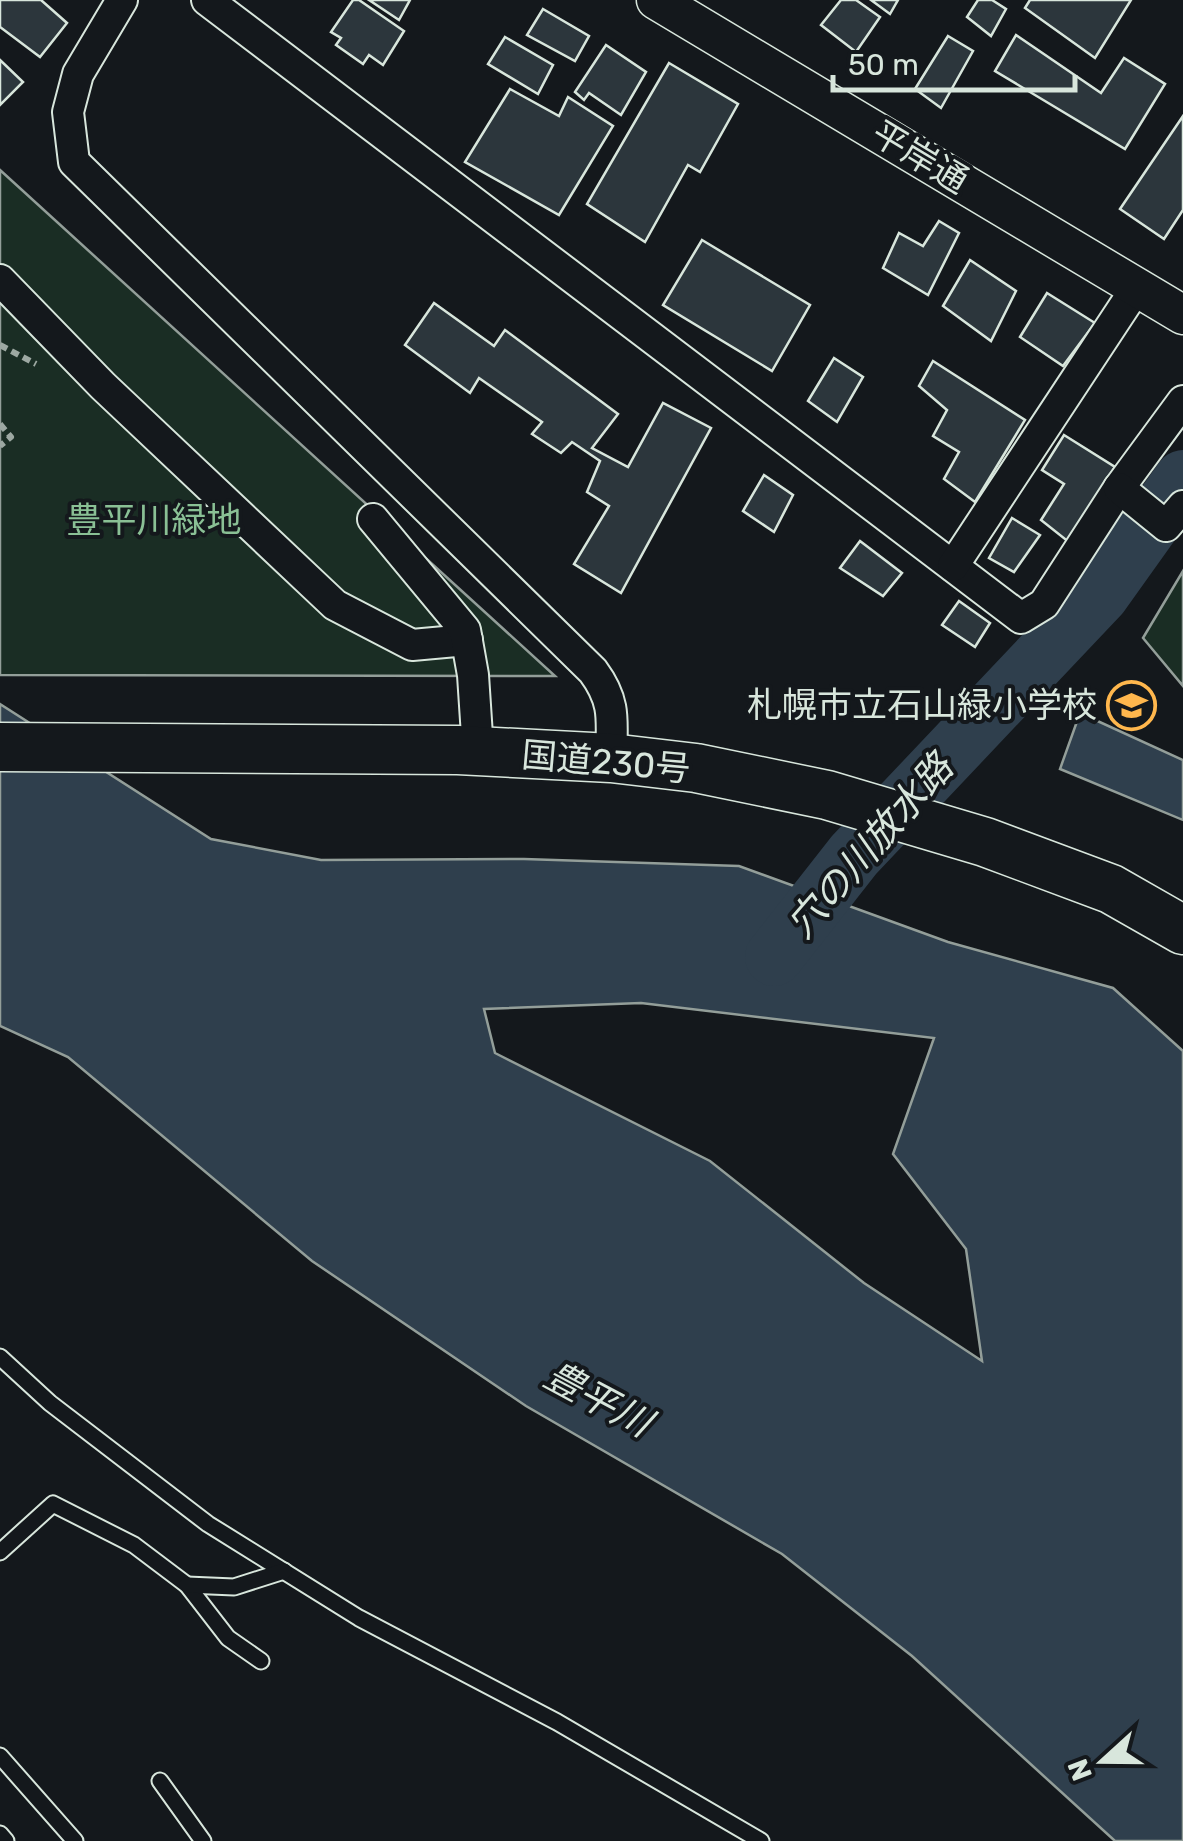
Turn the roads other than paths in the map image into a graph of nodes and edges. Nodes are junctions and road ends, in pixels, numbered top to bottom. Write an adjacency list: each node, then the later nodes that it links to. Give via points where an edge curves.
1 (122, 0): 15 (street, via 78,74 68,112 74,162 593,670 610,694)
2 (207, 0): 11 (street)
3 (656, 0): 5 (street, 平岸通)
4 (0, 280): 12 (street, via 102,386 335,605 412,644)
5 (1137, 287): 6 (street, 平岸通); 11 (street)
6 (1183, 315)
7 (1183, 402): 8 (street)
8 (1119, 488): 9 (street); 11 (street, via 1044,604 1021,618)
9 (1175, 516)
10 (373, 519): 12 (street, via 466,630)
11 (953, 566)
12 (467, 640): 14 (street, via 473,675)
13 (0, 748): 14 (highway, 国道230号)
14 (460, 750): 15 (highway, 国道230号)
15 (611, 758): 16 (highway, 国道230号, via 827,794 1111,889)
16 (1183, 930)
17 (0, 1357): 19 (lane, via 208,1524)
18 (0, 1552): 20 (lane, via 53,1504 134,1545)
19 (284, 1572): 20 (lane, via 234,1587); 28 (lane)
20 (187, 1586): 21 (lane, via 228,1638)
21 (261, 1661)
22 (0, 1756): 26 (lane)
23 (160, 1781): 27 (lane)
24 (0, 1834): 25 (lane)
25 (6, 1841)
26 (75, 1841)
27 (203, 1841)
28 (761, 1841)

